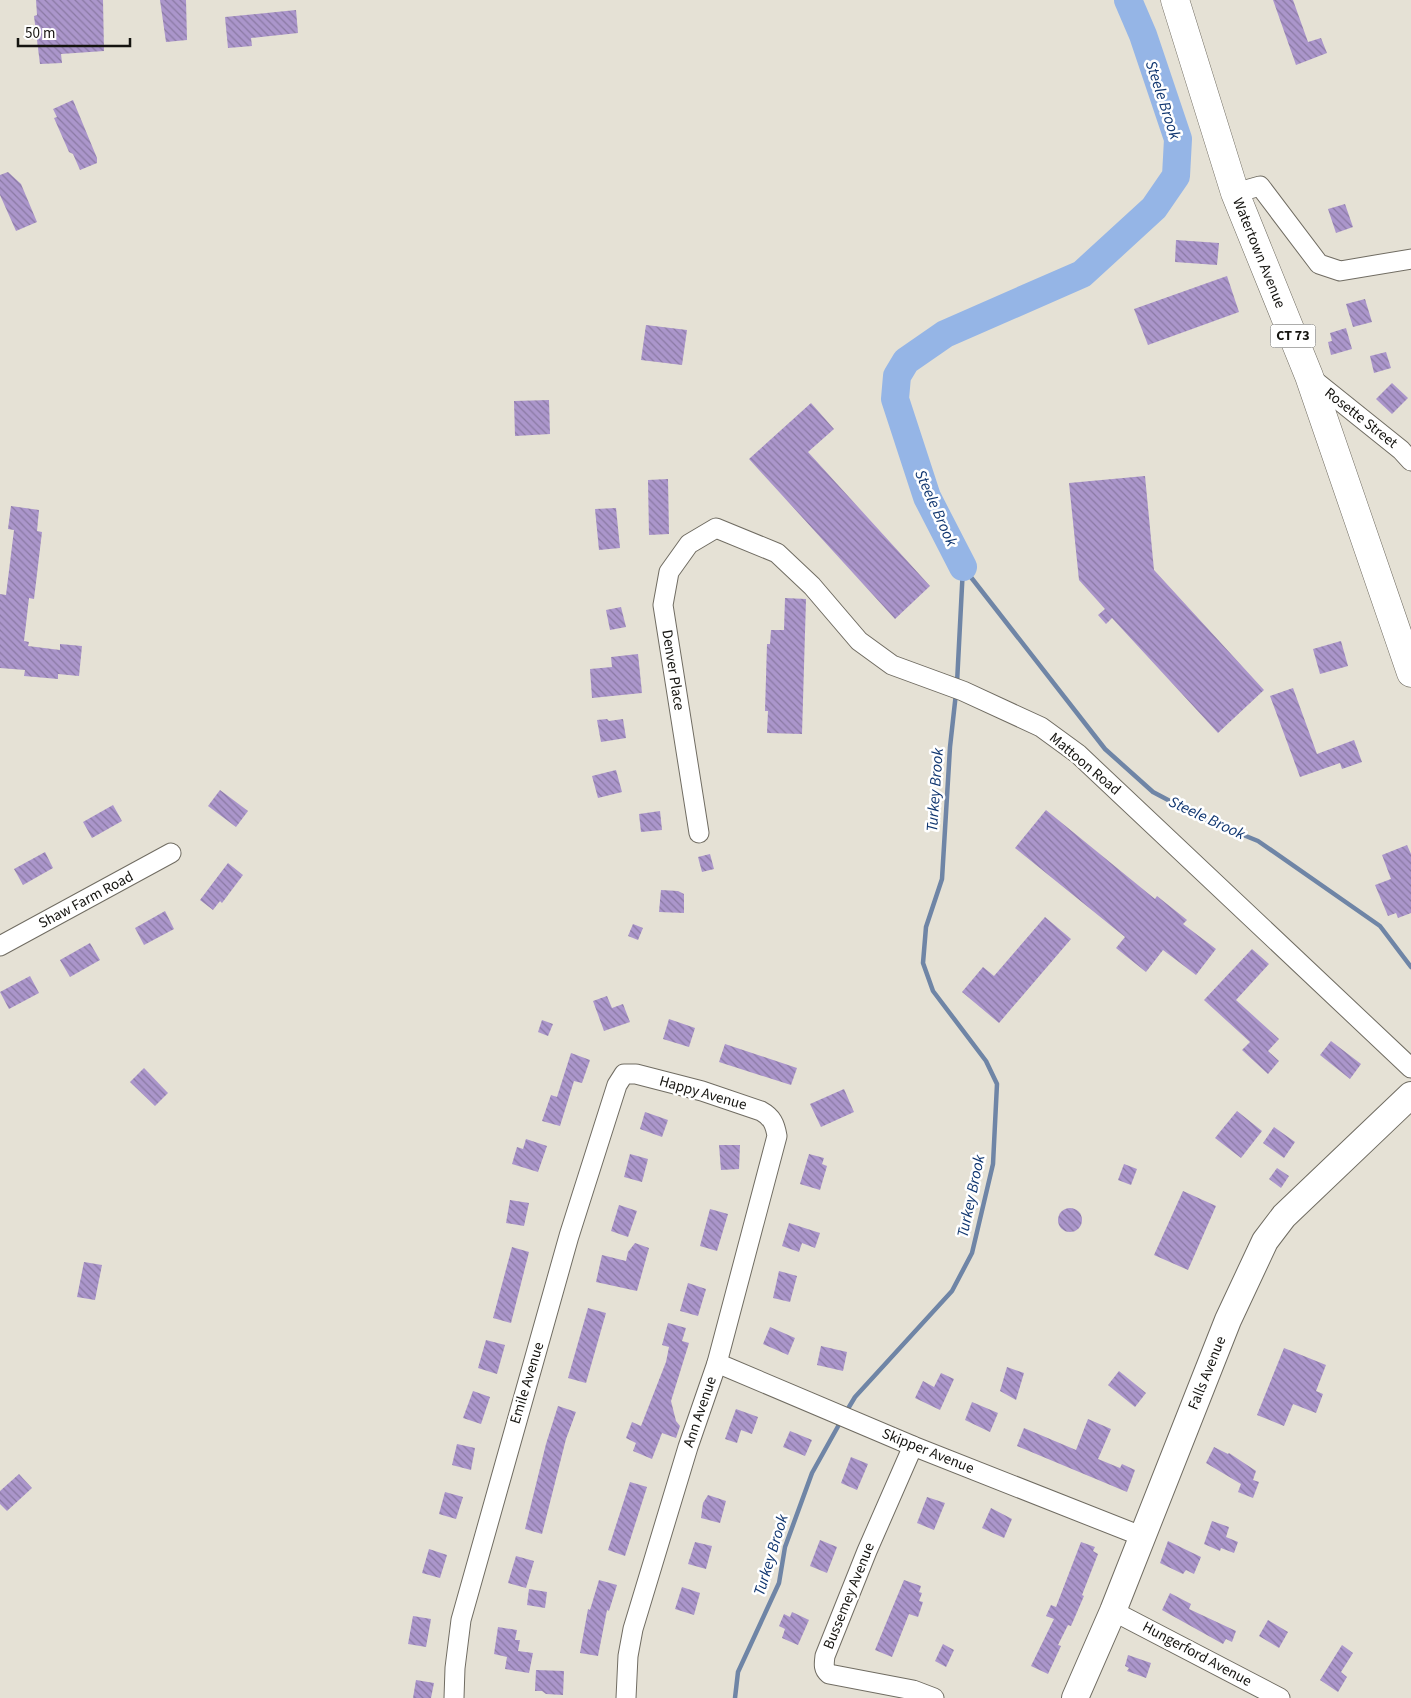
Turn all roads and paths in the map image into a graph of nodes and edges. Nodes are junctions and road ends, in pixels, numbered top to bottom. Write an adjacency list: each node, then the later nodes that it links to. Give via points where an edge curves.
1 (1175, 0): 2 (main road, Watertown Avenue / CT 73)
2 (1235, 193): 3 (street, via 1260,186 1319,264 1340,271); 4 (main road, Watertown Avenue / CT 73)
3 (1411, 259)
4 (1309, 376): 5 (street, Rosette Street); 7 (main road, Watertown Avenue / CT 73)
5 (1411, 461)
6 (716, 528): 8 (street, Denver Place, via 689,544 669,572 663,605); 11 (street, Mattoon Road, via 777,553 812,586 859,641 892,665 954,688 1041,727 1078,754)
7 (1411, 673)
8 (699, 833)
9 (171, 853): 10 (street, Shaw Farm Road)
10 (0, 946)
11 (1411, 1068)
12 (624, 1074): 14 (street, Happy Avenue, via 636,1074 761,1110); 19 (street, Emile Avenue, via 617,1085 569,1236 484,1536 462,1620)
13 (1411, 1095): 17 (main road, Falls Avenue, via 1284,1216 1269,1236 1228,1320)
14 (776, 1126): 15 (street, Ann Avenue, via 775,1149)
15 (717, 1363): 16 (street, Skipper Avenue); 20 (street, Ann Avenue, via 633,1629)
16 (913, 1446): 17 (street, Skipper Avenue); 21 (street, Bussemey Avenue, via 867,1551 825,1656 824,1666 829,1674 913,1690)
17 (1141, 1536): 18 (main road, Falls Avenue)
18 (1113, 1611): 22 (main road, Falls Avenue); 23 (street, Hungerford Avenue)
19 (454, 1698)
20 (626, 1698)
21 (934, 1698)
22 (1075, 1698)
23 (1280, 1698)

